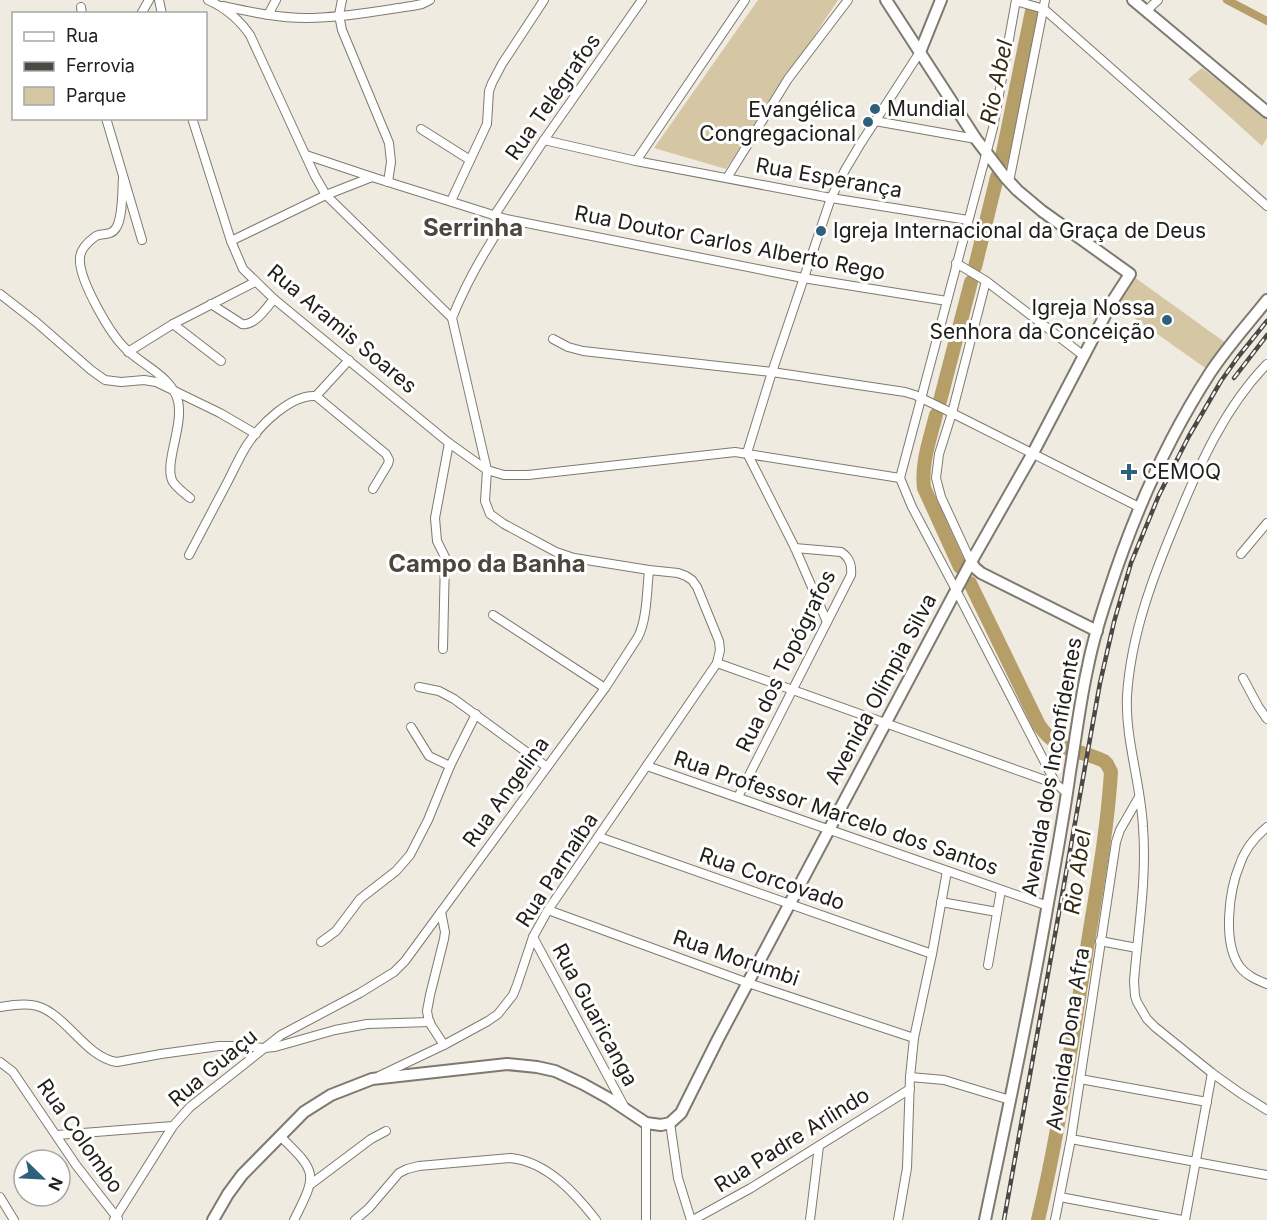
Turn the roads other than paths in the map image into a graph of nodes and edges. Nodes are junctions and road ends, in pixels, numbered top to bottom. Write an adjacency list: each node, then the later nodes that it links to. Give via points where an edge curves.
1 (276, 0): 16 (street)
2 (342, 0): 17 (street)
3 (430, 0): 17 (street)
4 (544, 0): 28 (street, via 492,83 486,124)
5 (642, 0): 24 (street, Rua Telégrafos)
6 (745, 0): 29 (street)
7 (848, 0): 32 (street, via 788,79)
8 (886, 0): 18 (main road)
9 (941, 0): 18 (main road)
10 (1133, 0): 15 (main road)
11 (1158, 0): 15 (street)
12 (1018, 1): 14 (street); 27 (street)
13 (213, 2): 16 (street); 26 (street, via 237,18 250,35)
14 (1043, 5): 33 (street); 38 (street)
15 (1146, 11): 19 (main road)
16 (268, 15): 17 (street)
17 (339, 15): 34 (street, via 389,143)
18 (920, 52): 22 (street); 25 (main road)
19 (1267, 112)
20 (107, 120): 31 (street)
21 (193, 120): 43 (street, Rua Aramis Soares)
22 (875, 121): 25 (street); 36 (street)
23 (421, 129): 28 (street)
24 (544, 140): 29 (street, Rua Esperança); 39 (street, Rua Telégrafos)
25 (976, 140): 27 (main road)
26 (306, 155): 30 (street, Rua Doutor Carlos Alberto Rego); 35 (street)
27 (989, 158): 33 (main road); 41 (street)
28 (470, 160): 37 (street)
29 (636, 161): 32 (street, Rua Esperança)
30 (372, 177): 34 (street, Rua Doutor Carlos Alberto Rego); 35 (street)
31 (123, 178): 42 (street); 56 (street, via 117,226 84,247 80,264 96,305)
32 (727, 178): 36 (street, Rua Esperança)
33 (1007, 180): 57 (main road, Avenida Olímpia Silva, via 1042,211 1130,274)
34 (388, 182): 37 (street, Rua Doutor Carlos Alberto Rego)
35 (326, 195): 43 (street); 53 (street)
36 (831, 198): 41 (street, Rua Esperança); 45 (street)
37 (451, 201): 39 (street, Rua Doutor Carlos Alberto Rego)
38 (1267, 206)
39 (494, 216): 40 (street, Rua Doutor Carlos Alberto Rego)
40 (506, 219): 45 (street, Rua Doutor Carlos Alberto Rego); 53 (street)
41 (968, 220): 44 (street)
42 (142, 240)
43 (231, 241): 47 (street, Rua Aramis Soares, via 243,269)
44 (959, 265): 46 (street); 51 (street)
45 (803, 278): 51 (street, Rua Doutor Carlos Alberto Rego); 61 (street)
46 (983, 279): 57 (street); 65 (street)
47 (255, 282): 49 (street, Rua Aramis Soares); 52 (street)
48 (0, 294): 62 (street, via 105,380 150,380)
49 (274, 299): 52 (street, via 248,325); 58 (street, Rua Aramis Soares)
50 (1267, 300): 74 (main road, Avenida dos Inconfidentes, via 1211,372 1163,455)
51 (947, 301): 64 (street)
52 (211, 304): 54 (street)
53 (452, 318): 70 (street)
54 (173, 324): 56 (street); 59 (street)
55 (553, 339): 61 (street, via 583,351)
56 (128, 352): 62 (street)
57 (1084, 356): 69 (main road, Avenida Olímpia Silva)
58 (349, 360): 63 (street); 67 (street, Rua Aramis Soares)
59 (220, 361)
60 (1267, 364): 101 (street, via 1240,396 1206,454 1167,543 1142,616 1127,699)
61 (772, 372): 64 (street, via 905,392); 68 (street)
62 (174, 390): 66 (street); 73 (street, via 179,417 171,476)
63 (316, 396): 66 (street, via 290,404); 72 (street, via 386,454 388,464)
64 (921, 398): 65 (street); 71 (street)
65 (949, 412): 69 (street); 79 (street, via 936,478)
66 (255, 434): 78 (street)
67 (449, 443): 70 (street, Rua Aramis Soares); 85 (street, via 435,518 437,541 445,557)
68 (747, 453): 70 (street, via 528,475); 71 (street); 76 (street)
69 (1033, 453): 74 (street); 79 (main road, Avenida Olímpia Silva)
70 (487, 470): 80 (street, via 486,505 498,521 574,558)
71 (900, 478): 81 (street, via 912,507)
72 (373, 489)
73 (190, 498)
74 (1139, 507): 84 (main road, Avenida dos Inconfidentes)
75 (1265, 529): 77 (street)
76 (795, 548): 83 (street); 83 (street, Rua dos Topógrafos, via 834,550 850,560 851,575)
77 (1241, 554)
78 (189, 555)
79 (970, 565): 81 (main road, Avenida Olímpia Silva); 84 (main road)
80 (649, 570): 86 (street, via 678,573 692,580 719,641); 89 (street, Rua Angelina, via 641,632)
81 (958, 586): 93 (main road, Avenida Olímpia Silva); 98 (street)
82 (494, 615): 89 (street)
83 (827, 622): 90 (street, Rua dos Topógrafos)
84 (1096, 630): 99 (main road, Avenida dos Inconfidentes, via 1081,695)
85 (443, 649)
86 (717, 663): 90 (street); 96 (street, Rua Parnaíba)
87 (1243, 678): 92 (street)
88 (419, 687): 91 (street, via 439,691)
89 (605, 688): 97 (street, Rua Angelina)
90 (792, 690): 93 (street); 100 (street, Rua dos Topógrafos)
91 (476, 714): 95 (street); 97 (street)
92 (1267, 719)
93 (886, 722): 98 (street); 103 (main road, Avenida Olímpia Silva)
94 (411, 727): 95 (street, via 429,756)
95 (450, 766): 115 (street, via 410,855 360,899 336,931)
96 (647, 766): 100 (street, Rua Professor Marcelo dos Santos); 104 (street, Rua Parnaíba)
97 (547, 767): 111 (street, Rua Angelina)
98 (1056, 784): 99 (street)
99 (1067, 793): 109 (main road, Avenida dos Inconfidentes)
100 (738, 797): 103 (street, Rua Professor Marcelo dos Santos)
101 (1139, 797): 114 (street, Avenida Dona Afra, via 1116,842); 116 (street, via 1145,855)
102 (1267, 827): 120 (street, via 1249,846 1240,864 1229,914 1234,958 1244,972)
103 (828, 830): 105 (street, Rua Professor Marcelo dos Santos); 108 (main road, Avenida Olímpia Silva)
104 (599, 837): 108 (street, Rua Corcovado); 110 (street, Rua Parnaíba)
105 (947, 871): 106 (street, Rua Professor Marcelo dos Santos); 107 (street)
106 (1001, 890): 109 (street, Rua Professor Marcelo dos Santos); 112 (street)
107 (941, 902): 112 (street); 117 (street)
108 (789, 904): 117 (street, Rua Corcovado); 119 (main road, Avenida Olímpia Silva)
109 (1048, 906): 133 (main road, Avenida dos Inconfidentes)
110 (548, 910): 113 (street, Rua Parnaíba); 119 (street, Rua Morumbi)
111 (441, 912): 121 (street, Rua Angelina, via 401,966); 123 (street, via 445,932 428,1004)
112 (997, 912): 118 (street)
113 (533, 938): 125 (street, Rua Parnaíba, via 506,1005 488,1021); 135 (street, Rua Guaricanga)
114 (1101, 941): 116 (street); 131 (street, Avenida Dona Afra)
115 (321, 942)
116 (1137, 948): 128 (street, via 1134,988 1147,1019)
117 (932, 954): 124 (street)
118 (988, 965)
119 (748, 983): 124 (street, Rua Morumbi); 138 (main road, Avenida Olímpia Silva, via 681,1113)
120 (1267, 984)
121 (342, 1003): 126 (street, Rua Guaçu)
122 (0, 1007): 126 (street, via 41,1007 98,1056 114,1062 219,1046)
123 (430, 1022): 125 (street); 126 (street, via 367,1024)
124 (914, 1038): 129 (street)
125 (444, 1045): 130 (street, Rua Parnaíba)
126 (264, 1048): 139 (street, Rua Guaçu, via 190,1107)
127 (0, 1062): 141 (street, Rua Colombo, via 13,1072)
128 (1212, 1073): 134 (street); 136 (street)
129 (910, 1077): 132 (street); 133 (street, via 951,1082)
130 (372, 1079): 135 (main road, via 522,1065 555,1071); 142 (main road, via 316,1103)
131 (1080, 1079): 134 (street); 143 (street, Avenida Dona Afra)
132 (910, 1089): 144 (street, Rua Padre Arlindo); 161 (street, via 907,1168)
133 (1010, 1100): 162 (main road, Avenida dos Inconfidentes)
134 (1208, 1102): 145 (street)
135 (626, 1109): 137 (main road)
136 (1267, 1110)
137 (646, 1123): 138 (main road); 158 (street)
138 (670, 1124): 159 (street, via 678,1178)
139 (173, 1126): 141 (street); 151 (street, Rua Guaçu)
140 (386, 1131): 147 (street)
141 (57, 1135): 151 (street, Rua Colombo)
142 (280, 1136): 147 (street, via 303,1158); 153 (main road, via 242,1175)
143 (1071, 1139): 145 (street); 149 (street, Avenida Dona Afra)
144 (819, 1146): 159 (street, Rua Padre Arlindo); 160 (street)
145 (1197, 1162): 146 (street); 164 (street)
146 (1267, 1175)
147 (311, 1184): 154 (street)
148 (0, 1197): 152 (street)
149 (1060, 1197): 163 (street, Avenida Dona Afra); 164 (street)
150 (369, 1208): 155 (street); 156 (street); 157 (street, via 407,1169 511,1158 531,1162 552,1175)
151 (117, 1219)
152 (14, 1220)
153 (213, 1220)
154 (294, 1220)
155 (355, 1220)
156 (367, 1220)
157 (596, 1220)
158 (646, 1220)
159 (692, 1220)
160 (810, 1220)
161 (898, 1220)
162 (985, 1220)
163 (1055, 1220)
164 (1184, 1220)

